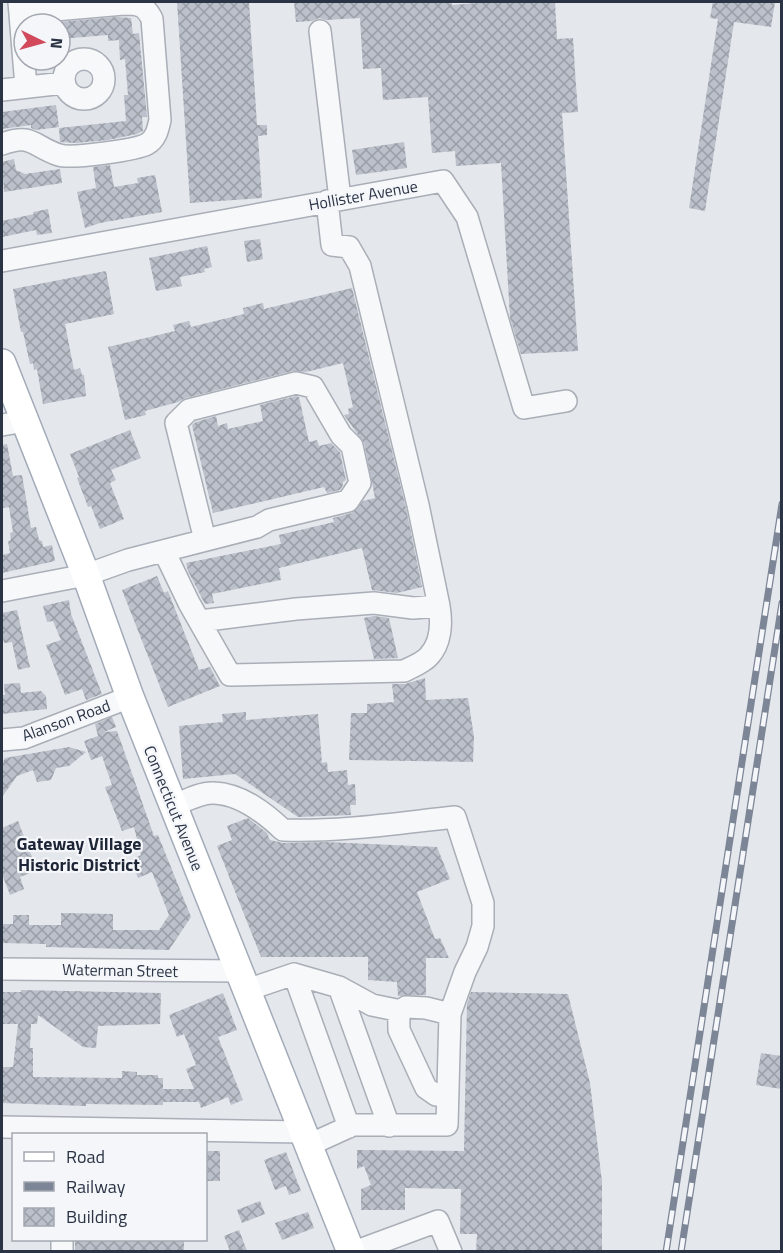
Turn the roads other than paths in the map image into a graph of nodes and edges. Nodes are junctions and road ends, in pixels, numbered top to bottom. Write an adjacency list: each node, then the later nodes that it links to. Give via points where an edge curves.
1 (20, 8): 4 (street); 6 (street, via 139,4 147,9 152,19 160,120 156,135 147,144 121,150 60,156 24,139)
2 (320, 31): 7 (street)
3 (64, 83): 4 (street)
4 (26, 87): 5 (street)
5 (2, 90)
6 (2, 144)
7 (333, 200): 8 (street, Hollister Avenue); 10 (street, Hollister Avenue, via 443,181 467,217 524,408); 16 (street, via 332,245 349,247 360,267)
8 (2, 261)
9 (2, 363): 11 (main road, Connecticut Avenue)
10 (566, 401)
11 (13, 423): 14 (main road, Connecticut Avenue)
12 (205, 540): 12 (street, via 348,501 360,483 352,446 341,435 313,387 296,383 189,410 176,423); 13 (street)
13 (164, 550): 14 (street); 17 (street)
14 (86, 575): 15 (street); 18 (main road, Connecticut Avenue)
15 (2, 591)
16 (439, 606): 17 (street, via 412,608 374,603); 17 (street, via 442,620 437,644 428,658 404,671 230,675)
17 (200, 621)
18 (130, 697): 19 (street, Alanson Road, via 24,738); 20 (main road, Connecticut Avenue)
19 (2, 740)
20 (173, 806): 23 (main road, Connecticut Avenue); 26 (street, via 213,793 263,811 283,830 294,831 455,817 483,903 483,926)
21 (2, 969): 23 (street, Waterman Street)
22 (294, 974): 23 (street, Waterman Street); 24 (street); 30 (street)
23 (243, 980): 34 (main road, Connecticut Avenue)
24 (339, 987): 25 (street, via 372,1005); 28 (street)
25 (401, 1011): 26 (street, via 413,1007); 27 (street, via 399,1030 426,1088 436,1095)
26 (450, 1014): 27 (street)
27 (448, 1094): 28 (street, via 447,1125)
28 (389, 1126): 30 (street)
29 (2, 1127): 31 (street)
30 (349, 1127): 34 (street)
31 (68, 1132): 32 (street)
32 (108, 1133)
33 (207, 1136): 34 (street)
34 (306, 1138): 35 (main road, Connecticut Avenue)
35 (352, 1251): 36 (street, via 438,1221)
36 (451, 1251)

